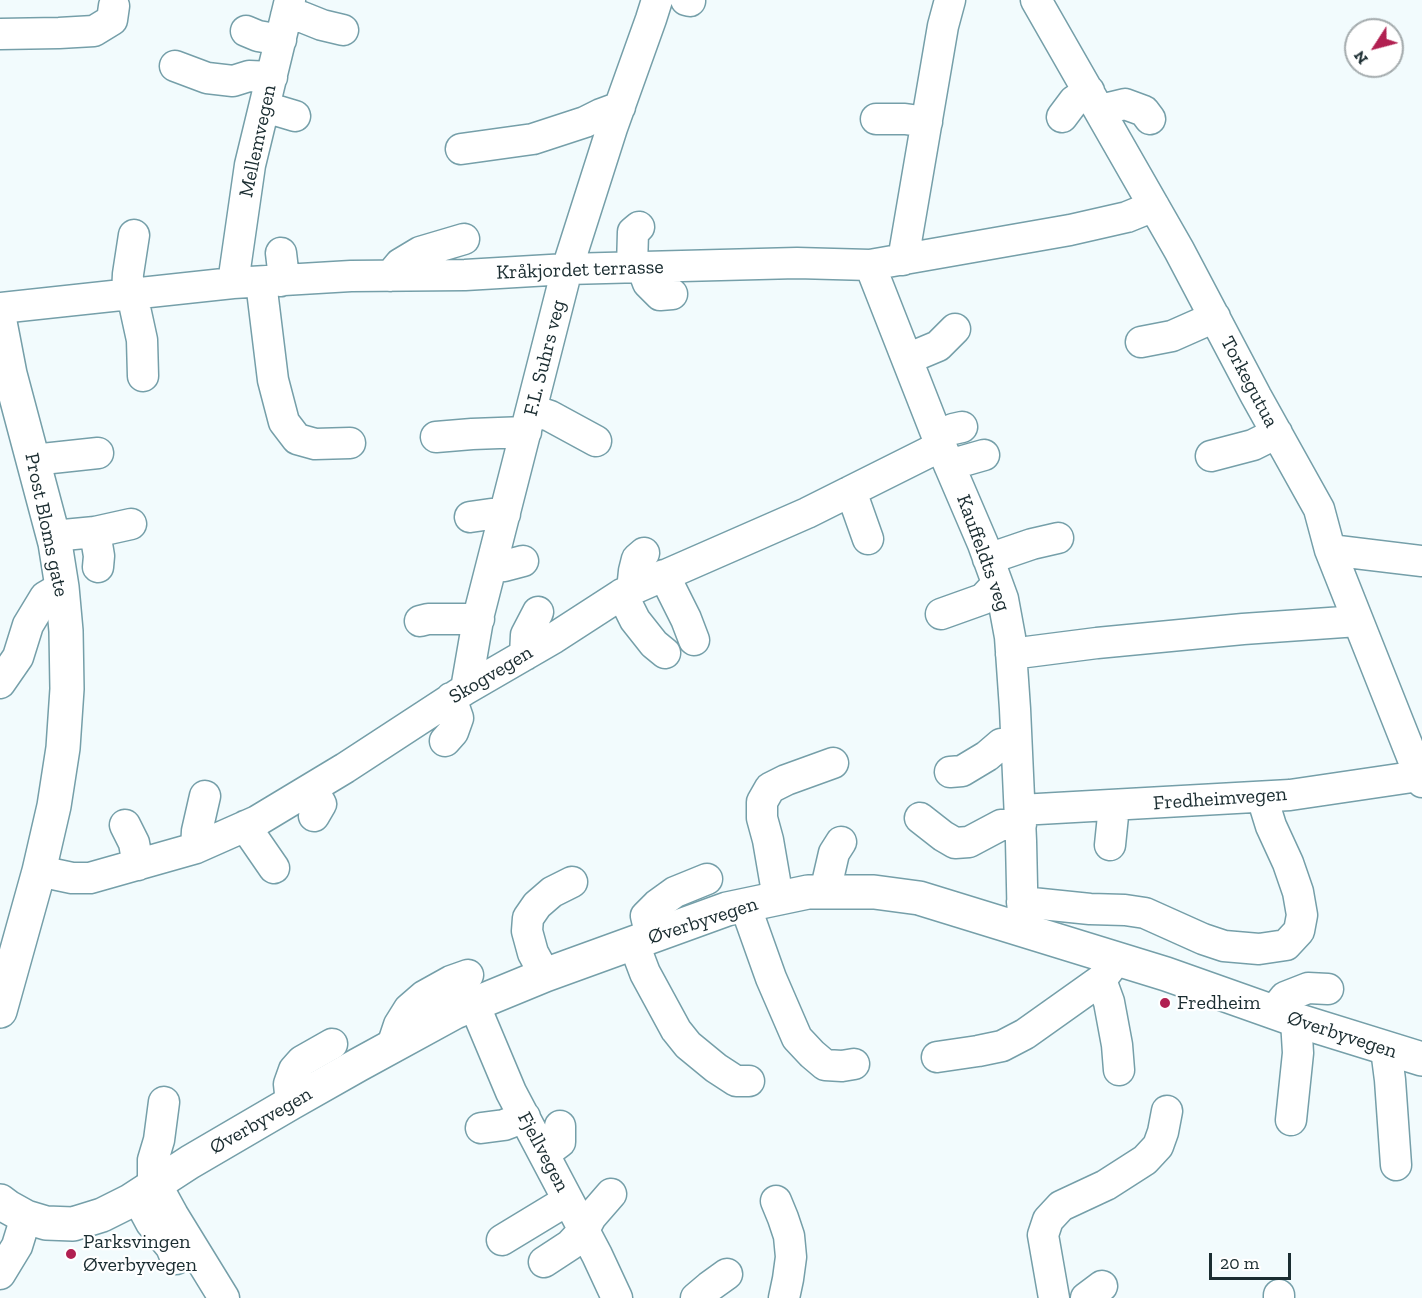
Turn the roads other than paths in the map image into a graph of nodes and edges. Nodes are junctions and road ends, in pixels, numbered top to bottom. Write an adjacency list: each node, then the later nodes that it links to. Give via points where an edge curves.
1 (657, 0): 13 (street, F.L. Suhrs veg)
2 (950, 0): 18 (street)
3 (1036, 0): 11 (street, Torkegutua)
4 (114, 6): 8 (street, via 112,20 94,31)
5 (286, 19): 6 (street, via 302,17); 7 (street, via 258,36); 10 (street, Mellemvegen)
6 (343, 30)
7 (246, 31)
8 (0, 34)
9 (174, 66): 10 (street, via 207,78 233,81 249,76)
10 (272, 77): 12 (street, Mellemvegen)
11 (1094, 100): 15 (street, via 1074,101); 17 (street, via 1125,104 1144,111); 20 (street, Torkegutua)
12 (265, 107): 14 (street); 29 (street, Mellemvegen, via 250,165)
13 (620, 107): 19 (street, via 533,139); 28 (street, F.L. Suhrs veg)
14 (295, 116)
15 (1062, 117)
16 (876, 119): 18 (street)
17 (1150, 119)
18 (927, 122): 25 (street)
19 (461, 148)
20 (1154, 206): 25 (street, Kråkjordet terrasse, via 1127,217 1070,230); 35 (street, Torkegutua)
21 (639, 227): 27 (street, via 633,232)
22 (134, 235): 32 (street, via 128,274)
23 (464, 239): 30 (street, via 420,252 400,264)
24 (765, 254): 26 (street, Kråkjordet terrasse, via 796,263); 27 (street, Kråkjordet terrasse); 31 (street, via 779,275)
25 (903, 260): 26 (street, Kråkjordet terrasse)
26 (870, 266): 39 (street, Kauffeldts veg)
27 (637, 267): 28 (street, Kråkjordet terrasse); 33 (street, via 660,295)
28 (567, 269): 30 (street, Kråkjordet terrasse); 42 (street, F.L. Suhrs veg)
29 (260, 276): 30 (street, Kråkjordet terrasse); 32 (street, Kråkjordet terrasse); 41 (street, via 252,339); 46 (street, via 273,381 284,422 297,439 315,444)
30 (390, 276)
31 (782, 290)
32 (130, 294): 34 (street, Kråkjordet terrasse); 40 (street, via 142,340)
33 (672, 294)
34 (0, 308)
35 (1215, 317): 38 (street, via 1172,336); 43 (street, Torkegutua, via 1225,360)
36 (0, 322): 51 (main road, Prost Bloms gate)
37 (955, 329): 39 (street, via 938,346)
38 (1141, 342)
39 (907, 359): 47 (street, Kauffeldts veg)
40 (143, 376)
41 (254, 383)
42 (529, 421): 44 (street, via 472,434); 45 (street, via 550,416); 53 (street, F.L. Suhrs veg)
43 (1277, 433): 50 (street, via 1252,445); 60 (street, Torkegutua, via 1296,494 1319,509)
44 (436, 437)
45 (596, 441)
46 (350, 443)
47 (947, 443): 49 (street, Skogvegen); 52 (street, Skogvegen); 66 (street, Kauffeldts veg)
48 (98, 453): 51 (street)
49 (984, 455)
50 (1210, 456)
51 (33, 460): 57 (main road, Prost Bloms gate)
52 (851, 491): 59 (street); 67 (street, Skogvegen, via 807,513 766,517 734,531)
53 (505, 514): 54 (street); 65 (street, F.L. Suhrs veg)
54 (470, 517)
55 (130, 524): 56 (street)
56 (95, 532): 57 (street); 64 (street)
57 (53, 536): 68 (main road, Prost Bloms gate)
58 (1058, 538): 66 (street, via 1032,543)
59 (868, 539)
60 (1330, 550): 63 (street); 74 (street, Torkegutua)
61 (644, 553): 69 (street, via 637,559)
62 (523, 561): 65 (street)
63 (1422, 561)
64 (98, 567)
65 (492, 567): 72 (street, F.L. Suhrs veg)
66 (993, 571): 71 (street, via 982,599); 77 (street, Kauffeldts veg, via 1003,599)
67 (664, 575): 69 (street, Skogvegen); 75 (street)
68 (62, 587): 79 (street, via 45,597 28,625 18,657); 98 (main road, Prost Bloms gate, via 67,689 63,748)
69 (627, 592): 76 (street, via 635,620); 78 (street, Skogvegen)
70 (538, 612): 78 (street, via 526,635)
71 (941, 614)
72 (479, 619): 73 (street); 80 (street, F.L. Suhrs veg)
73 (420, 621)
74 (1358, 621): 77 (street); 85 (street, Torkegutua)
75 (694, 640)
76 (664, 653)
77 (1011, 654): 82 (street, Kauffeldts veg)
78 (525, 655): 80 (street, Skogvegen)
79 (0, 683)
80 (459, 694): 81 (street, F.L. Suhrs veg, via 458,718); 92 (street, Skogvegen, via 345,768 313,802)
81 (445, 741)
82 (1016, 746): 84 (street, via 1001,744 962,771); 89 (street, Kauffeldts veg)
83 (833, 763): 102 (street, via 770,788 762,802)
84 (950, 772)
85 (1421, 779): 87 (street, Fredheimvegen)
86 (205, 796): 95 (street)
87 (1262, 797): 88 (street, Fredheimvegen); 104 (street, via 1298,892 1302,915 1299,932 1286,945 1259,949 1224,946 1144,913 1125,910 1090,909)
88 (1114, 806): 89 (street, Fredheimvegen); 94 (street)
89 (1020, 817): 90 (street, Fredheimvegen, via 969,842 955,843); 104 (street, Kauffeldts veg)
90 (920, 818)
91 (125, 825): 96 (street)
92 (245, 826): 95 (street, Skogvegen); 97 (street)
93 (841, 842): 101 (street, via 834,853)
94 (1110, 845)
95 (196, 848): 96 (street, Skogvegen)
96 (138, 865): 98 (street, Skogvegen, via 90,878)
97 (274, 868)
98 (39, 871): 110 (main road, Prost Bloms gate)
99 (707, 879): 105 (street, via 675,892 657,905 646,916)
100 (572, 882): 107 (street, via 552,892 528,918 533,953)
101 (825, 892): 102 (main road, Øverbyvegen); 104 (main road, Øverbyvegen, via 919,897)
102 (778, 898): 103 (main road, Øverbyvegen)
103 (746, 905): 105 (main road, Øverbyvegen); 116 (street, via 771,978 798,1038 825,1065)
104 (1023, 916): 106 (main road, Øverbyvegen)
105 (642, 941): 107 (main road, Øverbyvegen); 118 (street, via 645,973 687,1045 736,1081)
106 (1109, 969): 111 (main road, Øverbyvegen, via 1166,974); 114 (street, via 1030,1031 1002,1046); 117 (street, via 1109,1002)
107 (544, 975): 108 (main road, Øverbyvegen)
108 (471, 989): 120 (main road, Øverbyvegen, via 455,1012); 122 (street, Fjellvegen, via 511,1092)
109 (1328, 989): 111 (street, via 1308,988 1285,997)
110 (0, 1011)
111 (1284, 1016): 113 (main road, Øverbyvegen); 123 (street, via 1298,1053)
112 (332, 1044): 120 (street, via 294,1070 289,1084)
113 (1386, 1049): 115 (main road, Øverbyvegen); 127 (street)
114 (937, 1057)
115 (1422, 1059)
116 (854, 1064)
117 (1119, 1070)
118 (749, 1081)
119 (164, 1102): 128 (street)
120 (291, 1103): 128 (main road, Øverbyvegen)
121 (1167, 1111): 143 (street, via 1158,1146 1145,1160 1106,1185 1061,1206 1046,1208 1048,1220 1043,1235)
122 (525, 1117): 125 (street); 126 (street, Fjellvegen)
123 (1290, 1120)
124 (560, 1126): 126 (street, via 560,1142)
125 (481, 1128)
126 (544, 1154): 130 (street, Fjellvegen)
127 (1396, 1165)
128 (149, 1189): 132 (main road, Øverbyvegen, via 102,1215 73,1224 46,1223); 135 (street, via 151,1223); 139 (street, via 173,1215)
129 (611, 1194): 133 (street)
130 (568, 1200): 133 (street, Fjellvegen); 134 (street)
131 (776, 1201): 142 (street, via 789,1236 791,1257)
132 (13, 1209): 137 (street, via 17,1246)
133 (584, 1230): 136 (street); 140 (street, Fjellvegen)
134 (502, 1240)
135 (176, 1259)
136 (544, 1262)
137 (0, 1274)
138 (727, 1274): 141 (street)
139 (224, 1298)
140 (617, 1298)
141 (696, 1298)
142 (784, 1298)
143 (1054, 1298)

